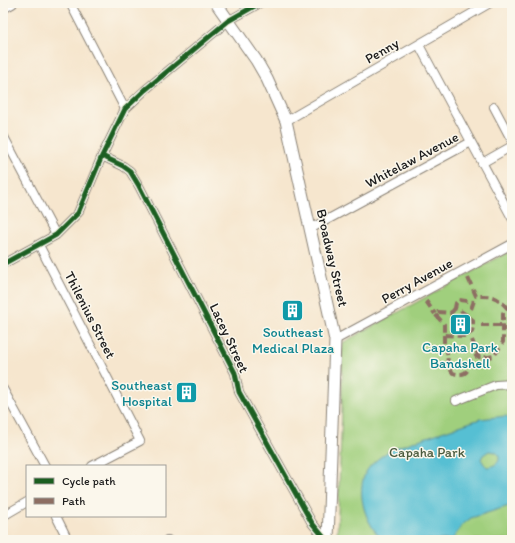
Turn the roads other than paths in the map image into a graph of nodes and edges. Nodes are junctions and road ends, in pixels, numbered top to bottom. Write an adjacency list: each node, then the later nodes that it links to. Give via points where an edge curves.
1 (12, 3): 6 (street)
2 (70, 3): 10 (street)
3 (216, 3): 7 (main road, Broadway Street)
4 (260, 3): 7 (street)
5 (490, 3): 8 (street, Penny)
6 (3, 8)
7 (228, 21): 10 (street); 11 (main road, Broadway Street, via 267,79)
8 (419, 45): 11 (street, Penny); 14 (street)
9 (494, 107): 13 (street)
10 (125, 108): 16 (street)
11 (286, 121): 19 (main road, Broadway Street)
12 (3, 135): 20 (street)
13 (512, 141)
14 (471, 142): 17 (street, Whitelaw Avenue); 19 (street, Whitelaw Avenue)
15 (512, 146): 17 (street)
16 (102, 156): 20 (street, via 78,213); 34 (street, Lacey Street, via 130,171 139,186 235,373 239,392 312,522)
17 (482, 163): 18 (street, Whitelaw Avenue)
18 (512, 218)
19 (310, 229): 24 (main road, Broadway Street)
20 (56, 235): 22 (street)
21 (512, 244): 24 (street, Perry Avenue)
22 (39, 245): 23 (street); 29 (street, Thilenius Street, via 140,441)
23 (3, 264)
24 (335, 340): 34 (main road, Broadway Street)
25 (512, 384): 27 (street, via 496,385)
26 (3, 389): 28 (street)
27 (456, 401)
28 (44, 465)
29 (94, 465)
30 (26, 503): 31 (street)
31 (3, 516)
32 (56, 517): 33 (street)
33 (68, 540)
34 (327, 540)

